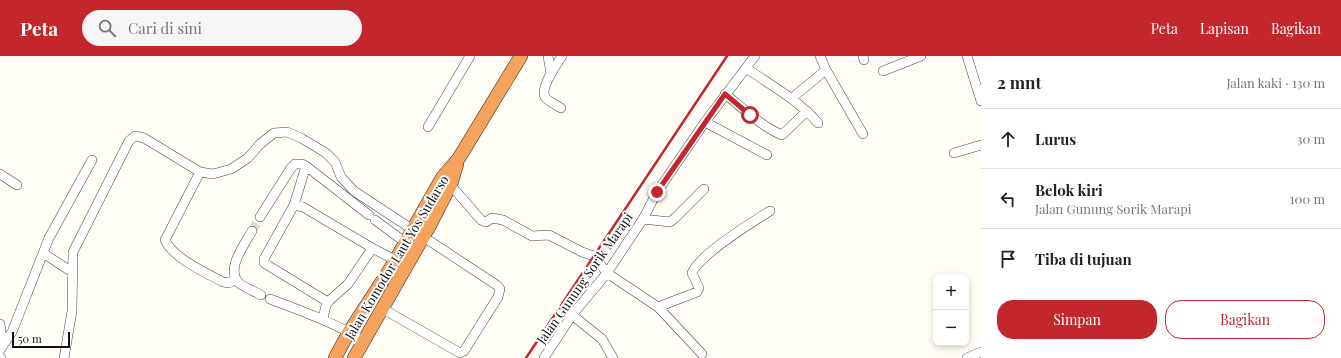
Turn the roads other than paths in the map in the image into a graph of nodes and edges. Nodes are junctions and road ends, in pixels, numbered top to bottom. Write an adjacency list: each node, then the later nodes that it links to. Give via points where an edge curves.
1 (470, 56): 20 (street)
2 (521, 56): 29 (highway, Jalan Komodor Laut Yos Sudarso)
3 (548, 56): 12 (street)
4 (562, 56): 12 (street)
5 (755, 56): 9 (street, Jalan Gunung Sorik Marapi)
6 (822, 56): 10 (street)
7 (921, 56): 11 (street)
8 (967, 56): 15 (street)
9 (746, 68): 13 (street, Jalan Gunung Sorik Marapi); 14 (street)
10 (826, 70): 14 (street); 21 (street)
11 (882, 72)
12 (551, 74): 16 (street, via 544,91 545,96)
13 (725, 94): 17 (street, via 750,115 782,135); 18 (street, Jalan Gunung Sorik Marapi)
14 (792, 98): 17 (street)
15 (981, 101)
16 (561, 108)
17 (807, 110): 19 (street)
18 (705, 122): 24 (street); 35 (street, Jalan Gunung Sorik Marapi, via 657,192)
19 (818, 123)
20 (428, 126)
21 (863, 134)
22 (981, 145): 23 (street)
23 (954, 153)
24 (767, 155)
25 (92, 160): 41 (street)
26 (306, 166): 32 (street); 34 (street, via 293,166); 38 (street)
27 (200, 172): 37 (street, via 212,174 231,169 248,158 274,133 287,132 326,153 336,162 341,176 354,191); 43 (street, via 144,138 135,136 128,141 75,246); 45 (street, via 166,240 167,244 178,255 217,279 226,283)
28 (0, 174): 30 (street)
29 (446, 181): 37 (highway, Jalan Komodor Laut Yos Sudarso); 44 (street, via 481,220 486,222 497,218 532,236 554,237 594,256)
30 (16, 185)
31 (704, 189): 35 (street, via 670,222)
32 (294, 205): 39 (street, via 303,207); 46 (street, via 264,262)
33 (770, 211): 47 (street, via 713,250 693,269 692,276 699,288 697,292)
34 (260, 217)
35 (643, 219): 44 (street, Jalan Gunung Sorik Marapi)
36 (252, 232): 45 (street, via 236,259)
37 (418, 233): 38 (highway, Jalan Komodor Laut Yos Sudarso); 40 (highway, Jalan Komodor Laut Yos Sudarso); 48 (street, via 498,286 501,291 464,352 460,354)
38 (405, 243): 40 (street); 42 (highway, Jalan Komodor Laut Yos Sudarso)
39 (374, 249): 42 (street); 46 (street, via 348,284)
40 (417, 250): 48 (highway, Jalan Komodor Laut Yos Sudarso)
41 (43, 253): 43 (street); 55 (street, via 12,332)
42 (395, 260): 52 (highway, Jalan Komodor Laut Yos Sudarso)
43 (72, 272): 58 (street, via 72,311)
44 (607, 273): 47 (street); 49 (street, Jalan Gunung Sorik Marapi)
45 (236, 278): 50 (street, via 245,287 266,297)
46 (328, 302): 50 (street)
47 (658, 307): 57 (street)
48 (383, 309): 53 (highway, Jalan Komodor Laut Yos Sudarso)
49 (572, 315): 61 (street, Jalan Gunung Sorik Marapi); 62 (street, via 602,339)
50 (323, 319): 52 (street)
51 (0, 324): 54 (street)
52 (349, 332): 53 (street); 59 (highway, Jalan Komodor Laut Yos Sudarso)
53 (364, 341): 60 (highway, Jalan Komodor Laut Yos Sudarso)
54 (0, 345)
55 (0, 350)
56 (981, 352): 63 (street)
57 (702, 354)
58 (64, 358)
59 (335, 358)
60 (354, 358)
61 (544, 358)
62 (613, 358)
63 (967, 358)

